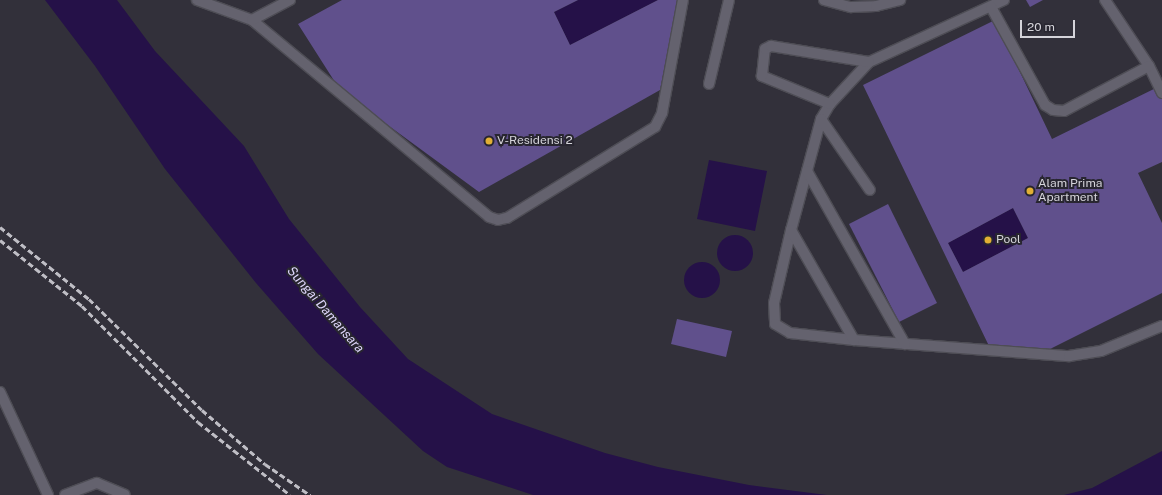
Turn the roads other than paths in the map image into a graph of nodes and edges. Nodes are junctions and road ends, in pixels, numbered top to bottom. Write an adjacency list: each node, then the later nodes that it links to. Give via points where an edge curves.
1 (197, 0): 10 (street)
2 (290, 0): 10 (street)
3 (683, 0): 10 (street, via 662,112 654,127 508,218 498,220 489,217)
4 (729, 0): 13 (street)
5 (824, 0): 6 (street, via 851,7 876,6)
6 (900, 0)
7 (1004, 0): 9 (street)
8 (1105, 0): 12 (street)
9 (991, 7): 11 (street); 12 (street, via 1045,106 1053,110 1064,111)
10 (252, 20)
11 (869, 62): 15 (street); 15 (street, via 771,46 765,49 762,76)
12 (1149, 66): 14 (street)
13 (708, 84)
14 (1162, 93)
15 (830, 104): 16 (street)
16 (821, 119): 17 (street); 18 (street)
17 (807, 171): 19 (street); 22 (street)
18 (870, 190)
19 (791, 230): 21 (street); 21 (street, via 774,303 776,324 790,333)
20 (1162, 326): 22 (street, via 1084,355)
21 (854, 340): 22 (street)
22 (905, 344)
23 (0, 392): 24 (street)
24 (48, 495)
25 (65, 495): 26 (street, via 97,483)
26 (125, 495)

